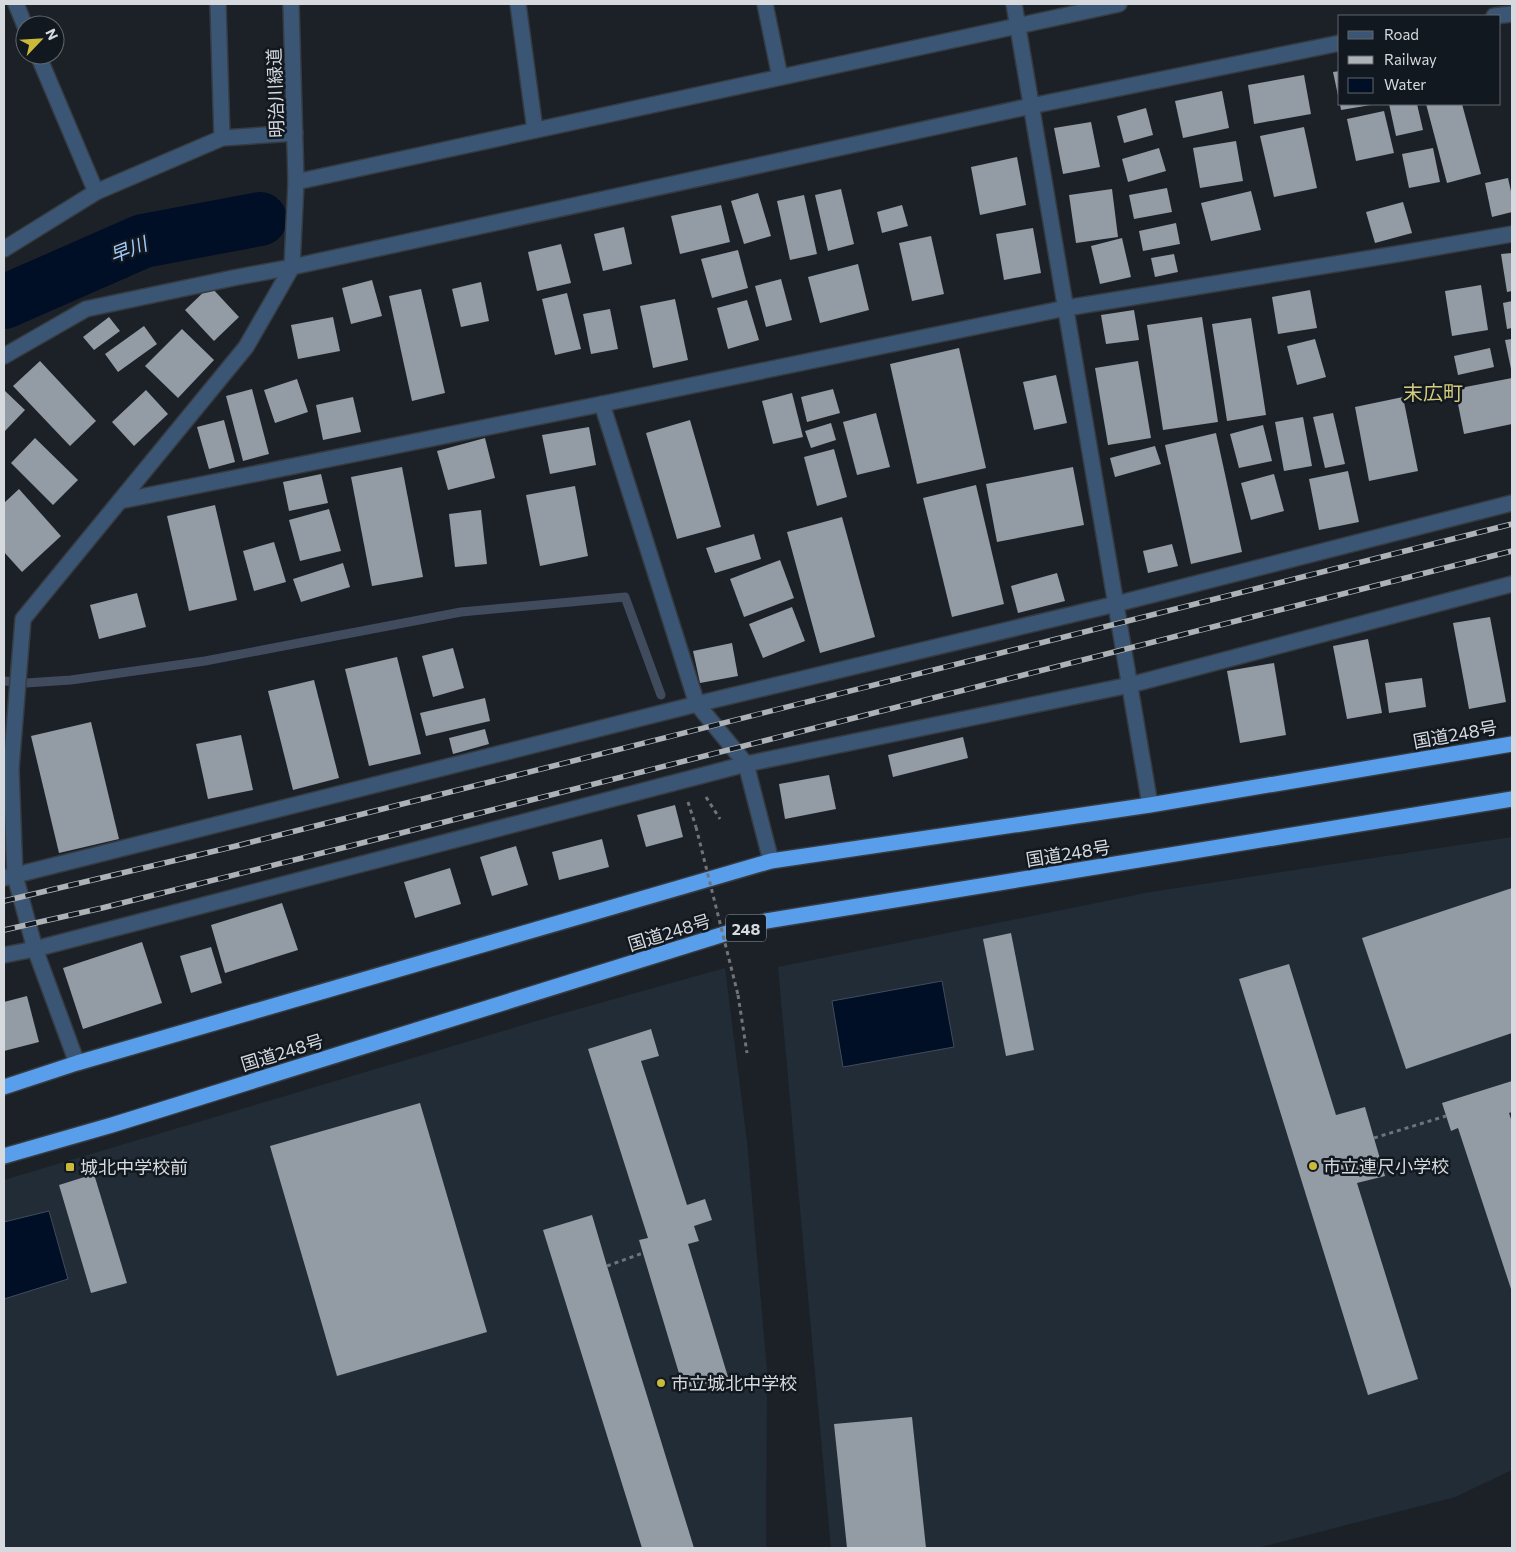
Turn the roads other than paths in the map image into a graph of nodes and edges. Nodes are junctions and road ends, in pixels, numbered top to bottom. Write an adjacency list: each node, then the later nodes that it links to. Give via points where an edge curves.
1 (218, 4): 14 (street)
2 (291, 4): 13 (street, 明治川緑道)
3 (518, 4): 12 (street)
4 (765, 4): 10 (street)
5 (1014, 4): 7 (street)
6 (1119, 4): 7 (street)
7 (1018, 26): 10 (street); 11 (street)
8 (1338, 43): 11 (street)
9 (42, 65): 16 (street)
10 (780, 78): 12 (street)
11 (1031, 106): 19 (street); 20 (street)
12 (535, 130): 15 (street)
13 (295, 134): 14 (street); 15 (street, 明治川緑道)
14 (222, 138): 16 (street)
15 (296, 182): 19 (street, 明治川緑道)
16 (96, 192): 18 (street)
17 (1512, 234): 20 (street)
18 (4, 249)
19 (292, 267): 21 (street, via 86,309); 23 (street, via 246,347)
20 (1066, 308): 22 (street); 26 (street)
21 (4, 356)
22 (602, 404): 23 (street); 28 (street)
23 (120, 501): 34 (street, via 23,618 11,769)
24 (1512, 503): 26 (street)
25 (1512, 584): 27 (street)
26 (1116, 604): 27 (street); 28 (street)
27 (1130, 686): 30 (street); 32 (street)
28 (697, 704): 30 (street); 34 (street)
29 (1512, 744): 32 (highway, 国道248号)
30 (746, 764): 33 (street); 35 (street)
31 (1512, 800): 39 (highway, 国道248号 / 248, via 766,922)
32 (1150, 805): 33 (highway, 国道248号)
33 (770, 861): 37 (highway, 国道248号)
34 (9, 877): 35 (street)
35 (35, 949): 36 (street); 37 (street)
36 (4, 955)
37 (77, 1063): 38 (highway, 国道248号)
38 (4, 1086)
39 (4, 1156)

